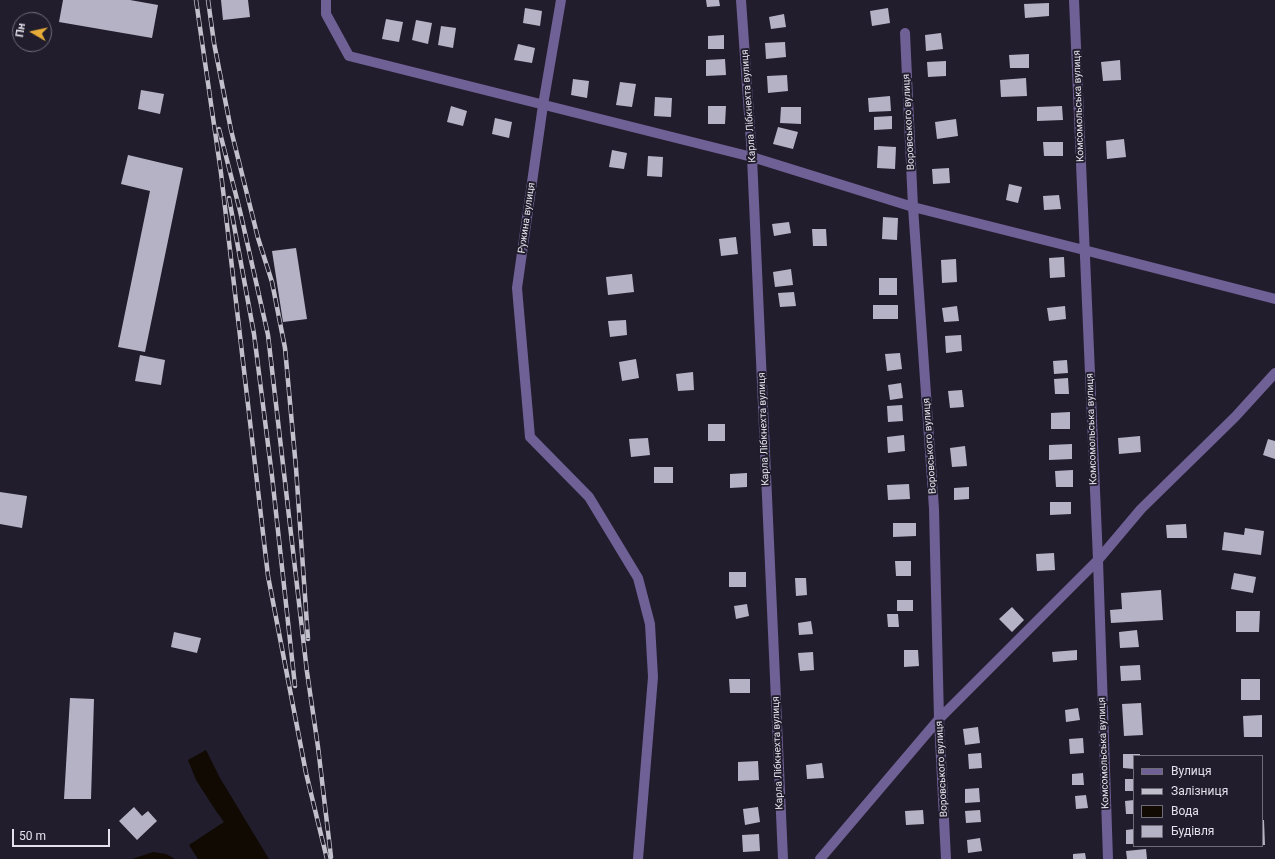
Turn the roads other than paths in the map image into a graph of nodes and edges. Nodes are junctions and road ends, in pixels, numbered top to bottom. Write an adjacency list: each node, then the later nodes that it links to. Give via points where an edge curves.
1 (326, 0): 6 (street, via 326,14 349,56)
2 (561, 0): 6 (street, Ружина вулиця)
3 (741, 0): 7 (street, Карла Лібкнехта вулиця)
4 (1074, 0): 9 (street, Комсомольська вулиця)
5 (905, 32): 8 (street, Воровського вулиця)
6 (542, 105): 7 (street); 14 (street, Ружина вулиця, via 517,288 530,437 589,497 638,578 650,624 653,678)
7 (752, 157): 8 (street); 15 (street, Карла Лібкнехта вулиця)
8 (913, 207): 9 (street); 13 (street, Воровського вулиця, via 934,509)
9 (1084, 250): 10 (street); 12 (street, Комсомольська вулиця)
10 (1275, 299)
11 (1275, 372): 12 (street, via 1235,417 1141,509)
12 (1098, 560): 13 (street); 18 (street, Комсомольська вулиця)
13 (939, 719): 16 (street); 17 (street, Воровського вулиця)
14 (638, 859)
15 (783, 859)
16 (820, 859)
17 (946, 859)
18 (1108, 859)

